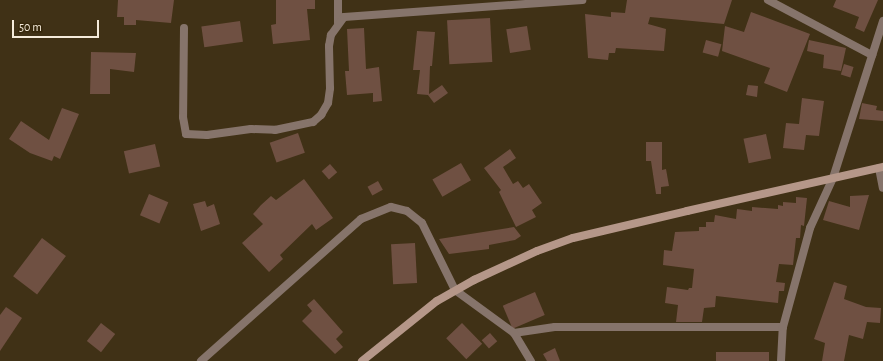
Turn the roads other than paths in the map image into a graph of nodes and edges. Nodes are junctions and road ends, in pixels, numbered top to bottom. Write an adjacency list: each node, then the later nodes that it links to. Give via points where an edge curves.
1 (338, 0): 5 (street)
2 (582, 0): 5 (street, via 363,14 344,17)
3 (768, 0): 7 (street)
4 (883, 21): 7 (street)
5 (338, 23): 6 (street, via 329,46 328,103 313,122 275,130 251,129 207,135 186,134 183,117)
6 (184, 28)
7 (872, 55): 9 (street)
8 (881, 168): 9 (street); 10 (street)
9 (833, 178): 11 (street, via 572,238 530,254); 12 (street, via 810,228)
10 (883, 188)
11 (455, 290): 13 (street); 14 (street, via 422,223 407,211 391,207 362,219); 15 (street)
12 (783, 327): 13 (street, via 556,327); 17 (street)
13 (514, 333): 16 (street)
14 (201, 361)
15 (362, 361)
16 (531, 361)
17 (781, 361)

